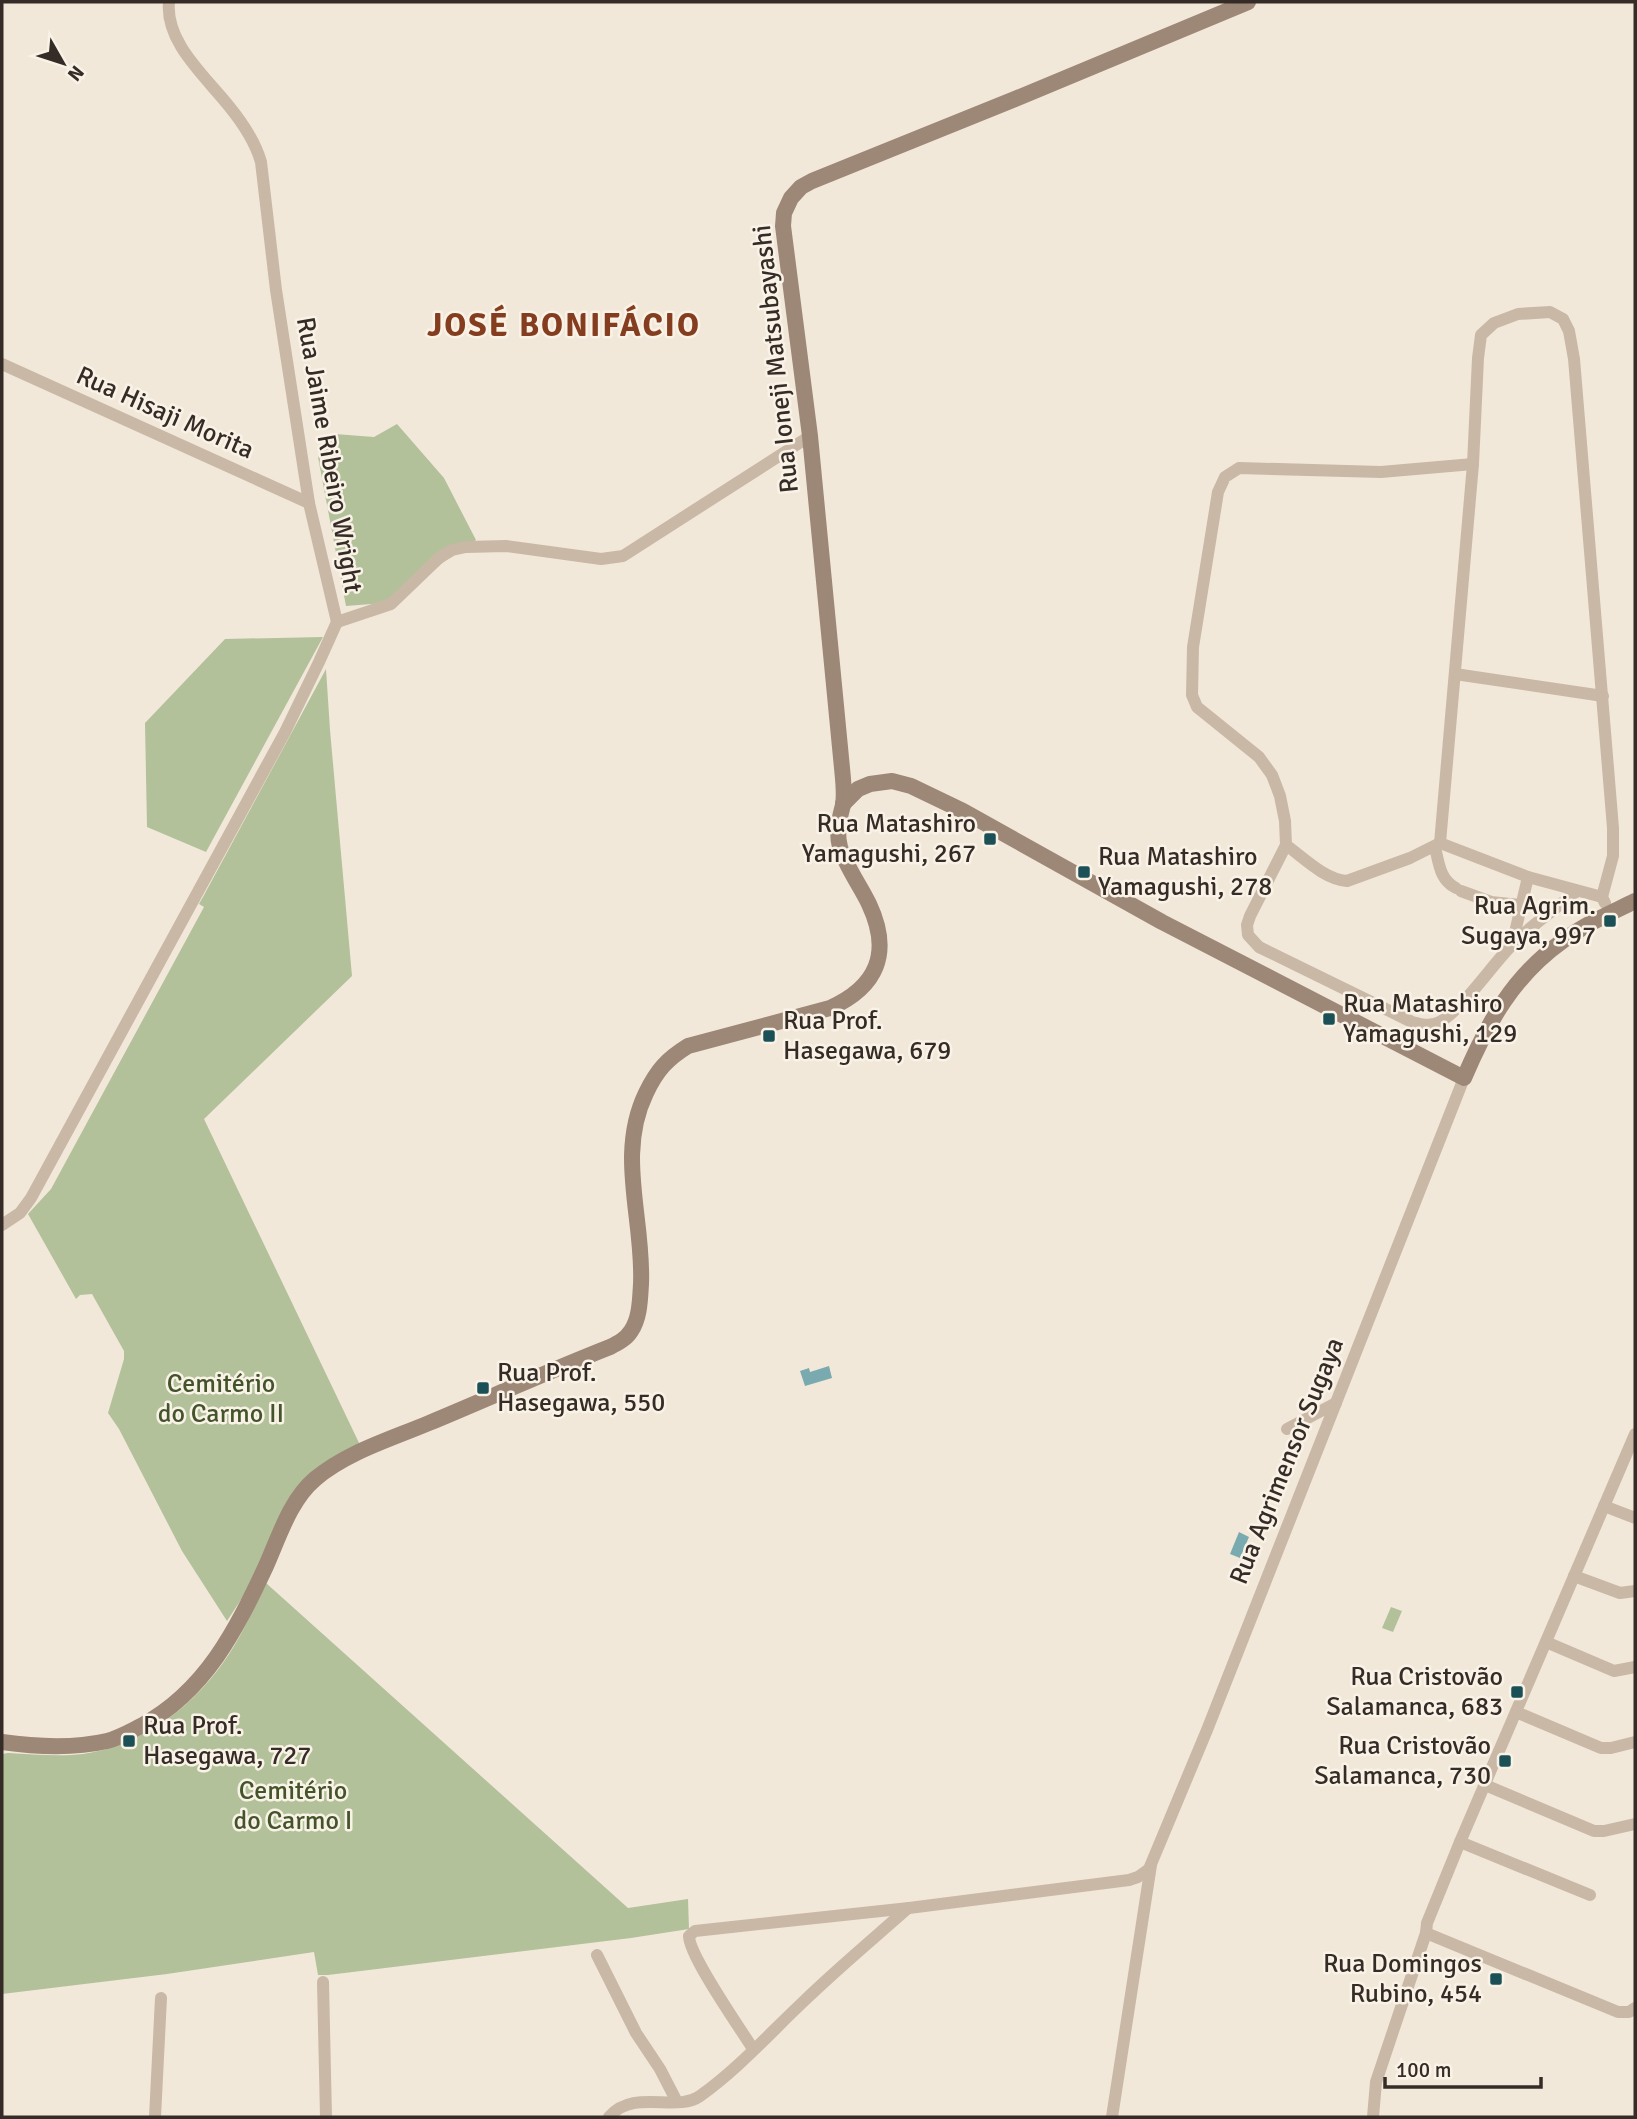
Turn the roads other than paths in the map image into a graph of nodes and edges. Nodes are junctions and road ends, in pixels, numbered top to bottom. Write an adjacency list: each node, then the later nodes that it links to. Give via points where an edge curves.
1 (169, 2): 6 (street, Rua Jaime Ribeiro Wright, via 180,45 243,124 261,162)
2 (1248, 2): 4 (main road, Rua Ioneji Matsubayashi, via 801,187 787,205 783,226)
3 (2, 364): 6 (street, Rua Hisaji Morita)
4 (810, 436): 7 (street, Rua Jaime Ribeiro Wright, via 623,556 601,559 506,546 452,550 391,604); 10 (main road, Rua Ioneji Matsubayashi)
5 (1473, 464): 8 (street); 9 (street, via 1481,335 1494,323 1518,314 1550,313 1563,319 1574,359); 11 (street, via 1381,472 1240,468 1225,477 1218,492 1195,634 1192,695 1197,706 1259,757 1272,775 1280,796)
6 (309, 503): 7 (street, Rua Jaime Ribeiro Wright)
7 (337, 622): 20 (street, via 285,732 31,1198)
8 (1455, 674): 9 (street); 12 (street)
9 (1602, 696): 17 (street, via 1613,842)
10 (843, 804): 19 (main road, via 870,783 892,781 911,786); 31 (main road, Rua Ioneji Matsubayashi, via 838,822 841,847 879,931 872,976 849,999 830,1008 688,1046 659,1068 633,1131 631,1184 641,1274 637,1321 626,1338 361,1452 317,1477 297,1498 247,1607 214,1662 167,1711 109,1741 68,1747)
11 (1286, 845): 12 (street, via 1326,874 1347,881); 18 (street, via 1250,916 1248,935 1259,947 1423,1026 1441,1022 1453,1012)
12 (1437, 845): 13 (street); 16 (street, via 1448,884 1490,902)
13 (1528, 877): 14 (street); 16 (street)
14 (1577, 891): 17 (street); 18 (street)
15 (1635, 901): 17 (main road, Rua Agrimensor Sugaya)
16 (1520, 905): 18 (street)
17 (1606, 905): 19 (main road, Rua Agrimensor Sugaya, via 1519,980 1483,1034)
18 (1512, 945)
19 (1464, 1078): 21 (street, Rua Agrimensor Sugaya)
20 (2, 1225)
21 (1336, 1403): 22 (street); 36 (street, Rua Agrimensor Sugaya)
22 (1287, 1429)
23 (1635, 1434): 24 (street)
24 (1605, 1506): 25 (street); 26 (street)
25 (1635, 1518)
26 (1574, 1576): 27 (street, via 1620,1593); 28 (street)
27 (1635, 1591)
28 (1546, 1642): 29 (street, via 1614,1671); 30 (street)
29 (1635, 1667)
30 (1516, 1712): 32 (street, via 1601,1748); 33 (street)
31 (2, 1742)
32 (1635, 1742)
33 (1485, 1785): 34 (street, via 1594,1831); 35 (street)
34 (1635, 1824)
35 (1460, 1842): 37 (street); 39 (street)
36 (1151, 1865): 38 (street, via 1129,1880); 49 (street, Rua Agrimensor Sugaya)
37 (1590, 1895)
38 (909, 1908): 44 (street); 44 (street, via 691,1933 689,1942 695,1956)
39 (1426, 1933): 43 (street, via 1618,2012); 50 (street, via 1377,2082)
40 (597, 1955): 45 (street)
41 (323, 1982): 47 (street)
42 (161, 1998): 46 (street)
43 (1635, 2008)
44 (753, 2049): 45 (street, via 696,2099)
45 (677, 2102): 48 (street, via 629,2105)
46 (155, 2117)
47 (326, 2117)
48 (609, 2117)
49 (1112, 2117)
50 (1373, 2117)

